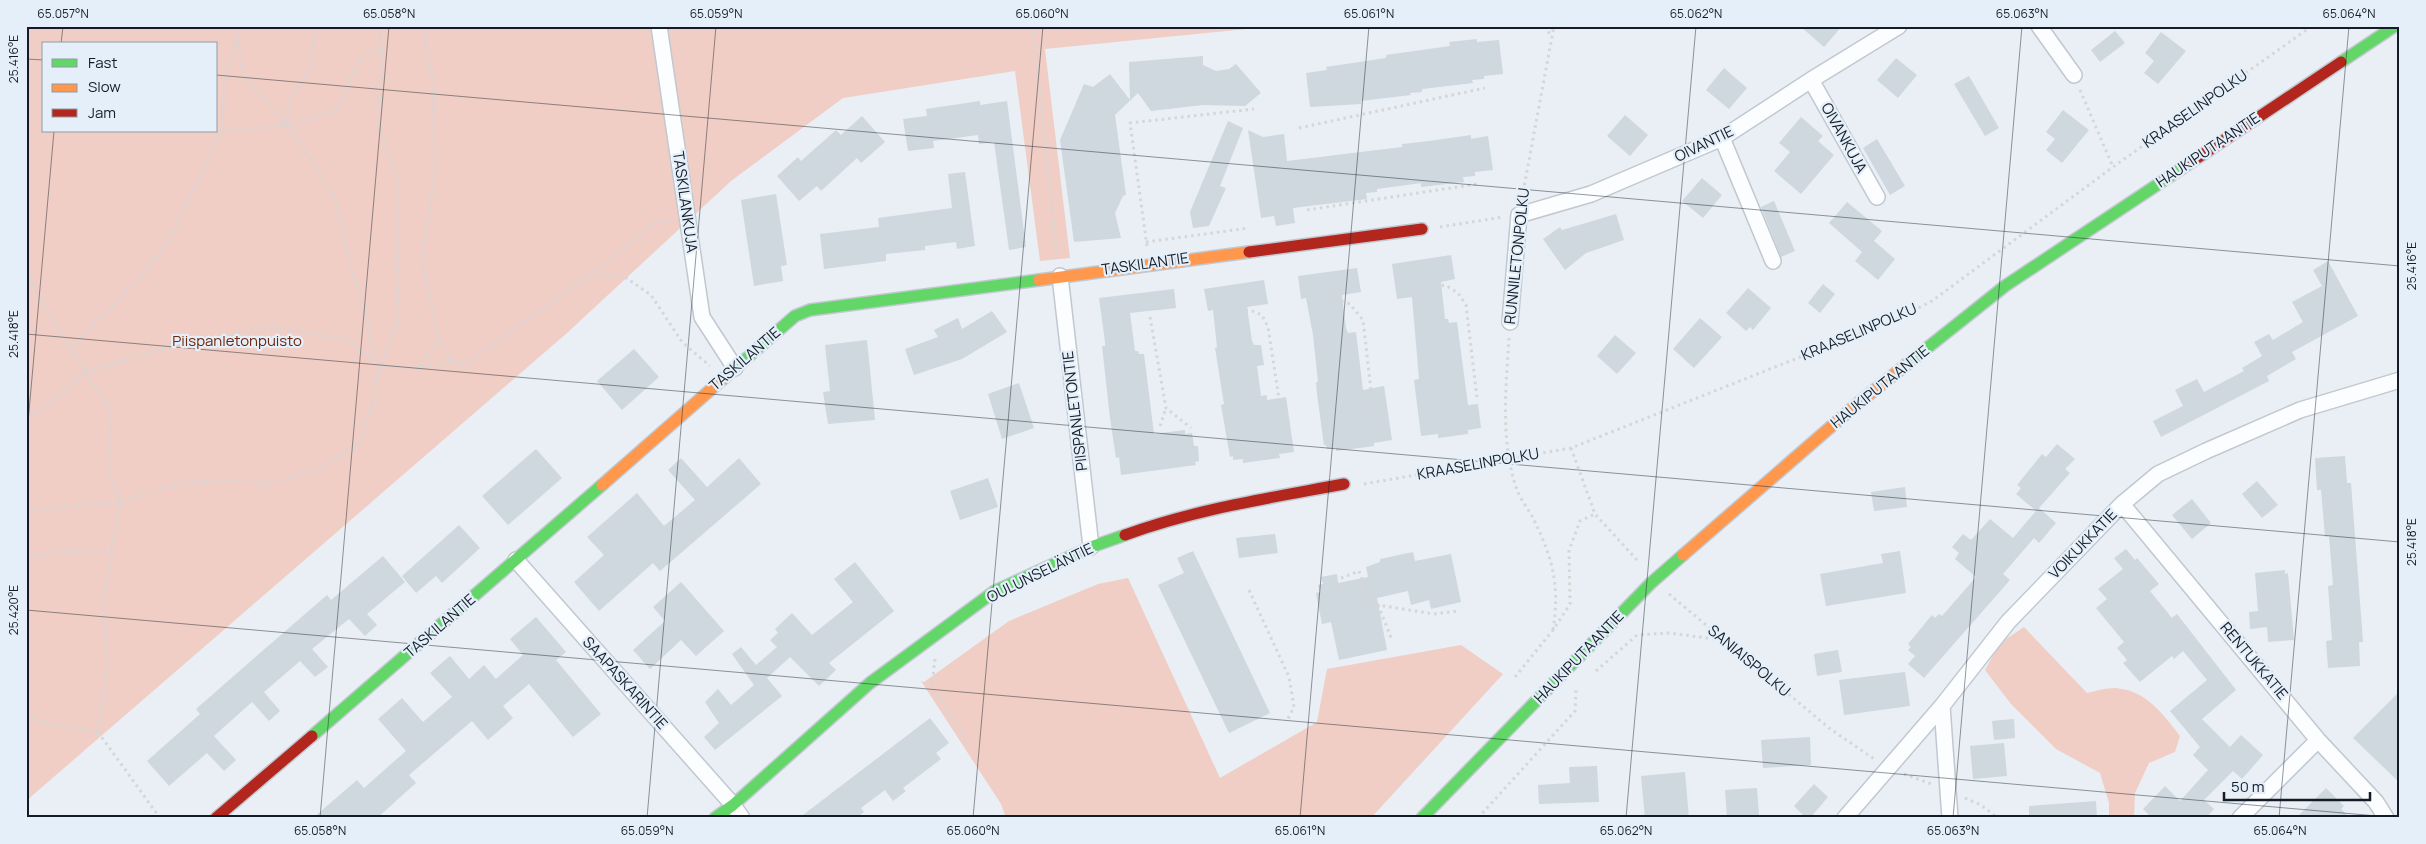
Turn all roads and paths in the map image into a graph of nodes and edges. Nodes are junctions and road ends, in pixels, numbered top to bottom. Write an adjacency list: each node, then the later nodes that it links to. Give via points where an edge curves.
1 (235, 26): 13 (path)
2 (317, 26): 20 (path, via 312,69 290,96)
3 (379, 26): 15 (path)
4 (423, 26): 43 (path, via 433,83 435,170 422,263)
5 (659, 26): 49 (street, TASKILANKUJA, via 702,317)
6 (1033, 26): 36 (path)
7 (1545, 26): 14 (path)
8 (1554, 26): 14 (path, RUNNILETONPOLKU)
9 (1898, 26): 17 (street, OIVANTIE)
10 (2039, 26): 16 (street)
11 (2312, 26): 24 (path, KRAASELINPOLKU)
12 (2395, 26): 100 (street, HAUKIPUTAANTIE, via 2005,286 1856,405 1652,583)
13 (237, 38): 20 (path, via 243,74); 22 (path, via 224,86)
14 (1552, 38): 28 (path, RUNNILETONPOLKU)
15 (382, 49): 20 (path, via 370,52 359,64 338,108 318,118); 47 (path, via 378,124 397,178 398,322)
16 (2074, 75): 24 (path)
17 (1811, 80): 23 (street, OIVANTIE); 26 (street, OIVANKUJA)
18 (1486, 88): 21 (path)
19 (1254, 108): 32 (path, via 1130,123)
20 (286, 125): 22 (path); 45 (path, via 336,200)
21 (1300, 128)
22 (222, 131): 44 (path, via 169,240 136,282)
23 (1722, 138): 28 (street, OIVANTIE, via 1591,194); 33 (street)
24 (2113, 167): 60 (path, KRAASELINPOLKU, via 1932,301 1901,317)
25 (1477, 184): 27 (path)
26 (1877, 197)
27 (1307, 210)
28 (1519, 215): 31 (path); 42 (street, RUNNILETONPOLKU)
29 (680, 221): 37 (path, via 656,222)
30 (1249, 228): 32 (path)
31 (1422, 229): 34 (street, TASKILANTIE)
32 (1146, 242): 34 (path)
33 (1773, 261)
34 (1149, 264): 36 (street, TASKILANTIE)
35 (26, 274): 44 (path)
36 (1060, 276): 49 (street, TASKILANTIE, via 810,310 796,316); 68 (street, PIISPANLETONTIE)
37 (586, 278): 46 (path, via 464,365); 51 (path, via 622,275 651,295 682,342)
38 (1429, 289): 53 (path, via 1445,285 1458,293 1466,305)
39 (1335, 299): 54 (path, via 1350,304 1363,320 1372,408)
40 (1239, 310): 57 (path, via 1262,315 1268,327)
41 (1150, 317): 55 (path)
42 (1510, 322): 61 (path, RUNNILETONPOLKU, via 1505,409)
43 (440, 339): 46 (path); 48 (path)
44 (71, 348): 50 (path)
45 (375, 361): 47 (path); 50 (path, via 347,340 272,326 155,351)
46 (453, 361): 48 (path)
47 (381, 366): 48 (path); 64 (path, via 372,408 358,445 316,470 267,484 242,480 192,482 161,488)
48 (419, 368)
49 (735, 368): 51 (street, TASKILANTIE)
50 (86, 372): 56 (path); 64 (path, via 111,410 108,470)
51 (723, 378): 71 (street, TASKILANTIE)
52 (2400, 380): 65 (street, VOIKUKKATIE, via 2300,410 2206,450 2158,474)
53 (1477, 398)
54 (1386, 406)
55 (1166, 408): 58 (path); 59 (path)
56 (26, 419)
57 (1283, 425)
58 (1160, 426)
59 (1191, 428)
60 (1570, 448): 61 (path, KRAASELINPOLKU); 67 (path)
61 (1510, 459): 63 (path, KRAASELINPOLKU, via 1366,483); 78 (path, RUNNILETONPOLKU, via 1517,490 1550,553 1557,585)
62 (1344, 484): 68 (street, OULUNSELÄNTIE, via 1213,508 1166,520)
63 (1361, 487)
64 (120, 504): 66 (path, via 102,503); 69 (path)
65 (2122, 504): 87 (street, VOIKUKKATIE, via 2008,622); 92 (street, RENTUKKATIE)
66 (26, 512)
67 (1594, 514): 72 (path); 78 (path, via 1580,521 1568,550 1570,604)
68 (1091, 547): 95 (street, OULUNSELÄNTIE, via 995,592 870,683)
69 (112, 550): 70 (path); 91 (path, via 104,598 107,665)
70 (26, 557)
71 (516, 560): 95 (street, SAAPASKARINTIE); 97 (street, TASKILANTIE)
72 (1638, 560)
73 (1341, 578): 76 (path, via 1359,571 1370,601)
74 (1249, 590): 89 (path, via 1289,677 1294,707)
75 (1668, 594): 80 (path, SANIAISPOLKU)
76 (1378, 605): 77 (path, via 1434,614); 79 (path)
77 (1457, 611)
78 (1553, 630): 83 (path)
79 (1392, 640)
80 (1723, 640): 82 (path, via 1669,633 1638,635); 90 (path, SANIAISPOLKU)
81 (928, 662): 93 (path, via 936,656 932,686 966,739)
82 (1592, 674)
83 (1515, 677)
84 (1581, 685): 85 (path)
85 (1576, 690): 86 (path); 101 (path, via 1575,711)
86 (1569, 696)
87 (1942, 706): 94 (street); 102 (street, VOIKUKKATIE)
88 (26, 715): 91 (path, via 40,722)
89 (1287, 721)
90 (1830, 728)
91 (98, 732): 96 (path)
92 (2318, 740): 105 (street); 106 (street, RENTUKKATIE, via 2376,802)
93 (963, 745)
94 (1948, 791): 103 (street); 104 (path, via 1981,805)
95 (733, 805): 98 (street, OULUNSELÄNTIE); 99 (street, SAAPASKARINTIE)
96 (160, 818)
97 (216, 818)
98 (715, 818)
99 (742, 818)
100 (1422, 818)
101 (1478, 818)
102 (1845, 818)
103 (1950, 818)
104 (1998, 818)
105 (2240, 818)
106 (2386, 818)

